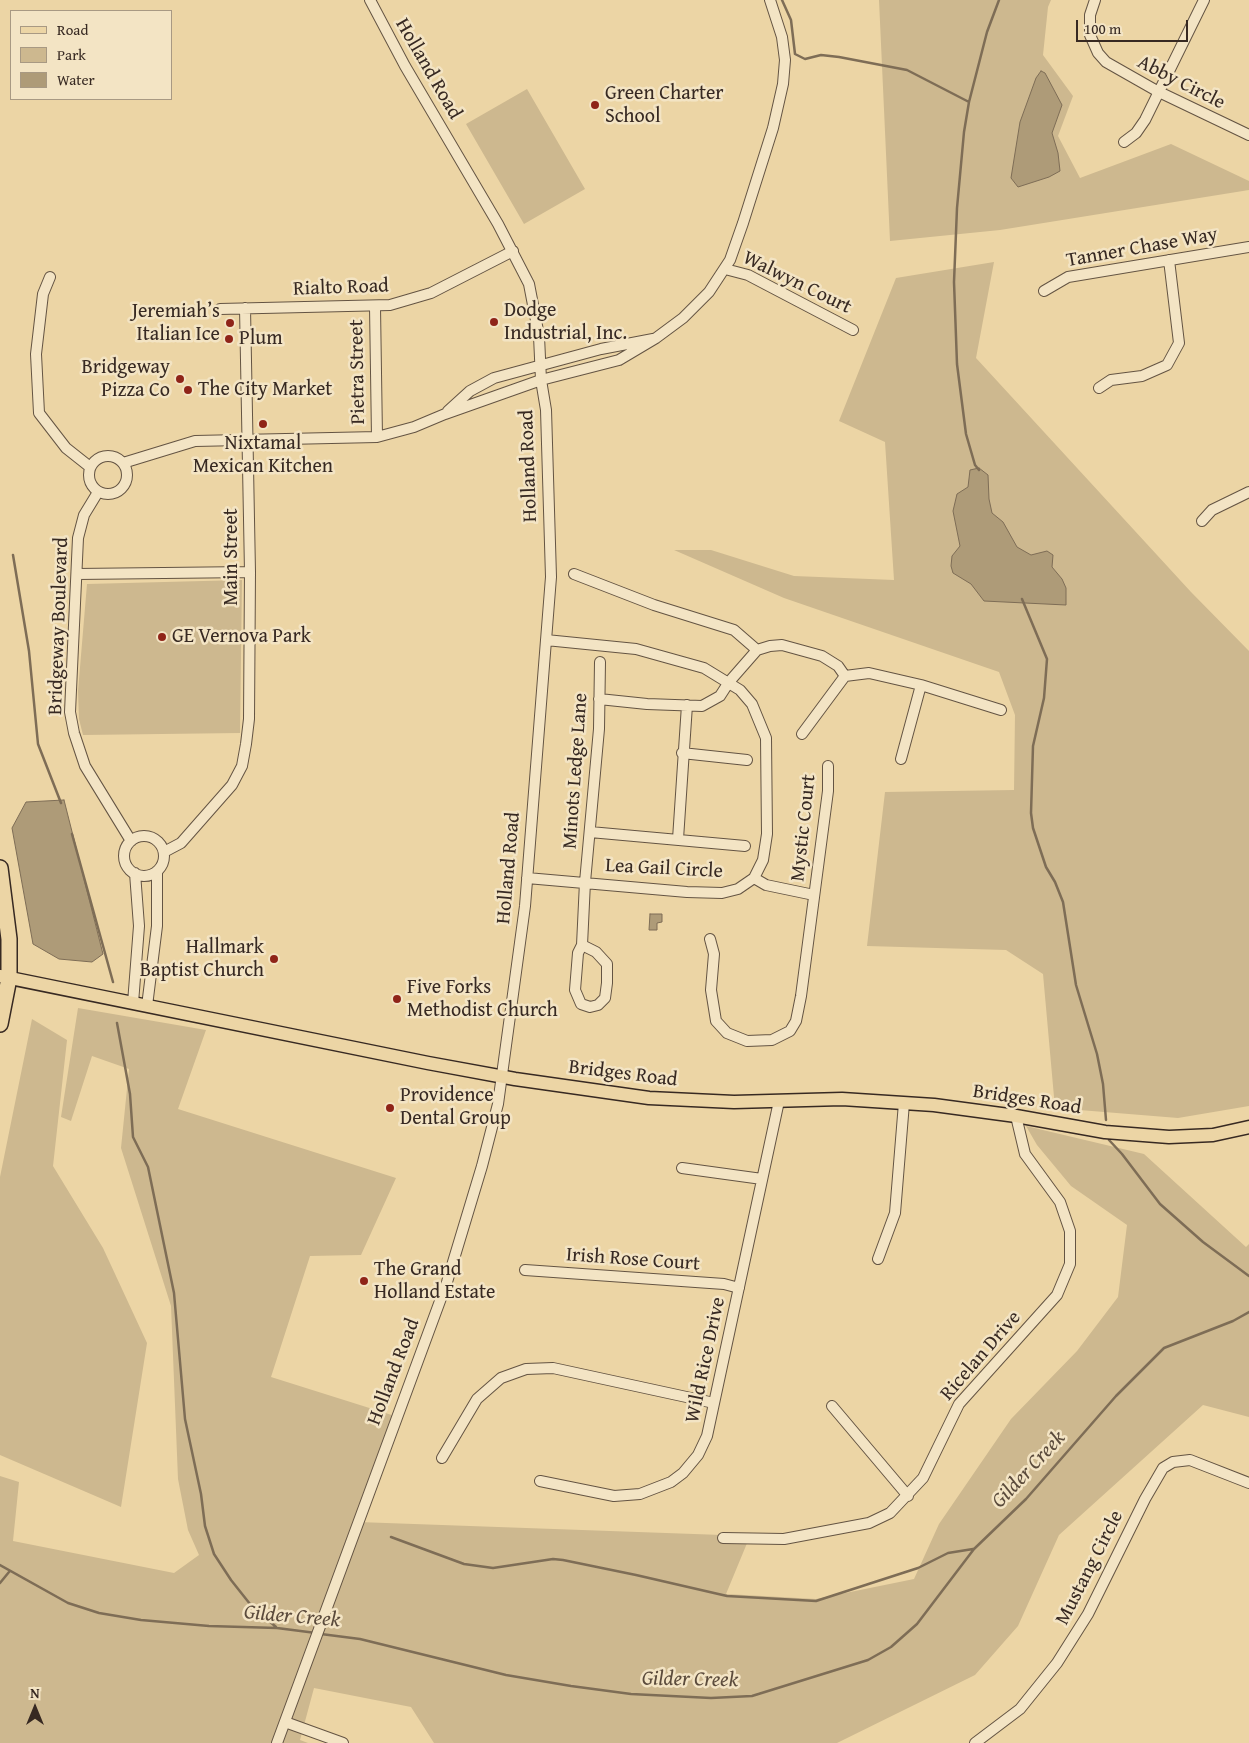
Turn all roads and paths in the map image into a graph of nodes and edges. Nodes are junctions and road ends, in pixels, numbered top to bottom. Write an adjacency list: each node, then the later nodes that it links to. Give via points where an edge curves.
1 (370, 0): 9 (street, Holland Road)
2 (770, 0): 11 (street, via 782,36 783,84 746,214)
3 (1095, 0): 5 (street, Abby Circle, via 1089,24 1098,53 1116,70)
4 (1204, 0): 5 (street)
5 (1157, 91): 6 (street, Abby Circle); 7 (street, via 1145,120)
6 (1249, 135)
7 (1124, 142)
8 (1249, 246): 10 (street, Tanner Chase Way)
9 (512, 251): 14 (street, Rialto Road, via 431,293); 19 (street, Holland Road, via 529,284)
10 (1168, 260): 13 (street, Tanner Chase Way, via 1068,276); 21 (street, via 1179,342 1166,365 1142,376 1111,380)
11 (725, 268): 17 (street, Walwyn Court, via 748,275); 18 (street, via 710,292)
12 (50, 277): 26 (street, via 43,294 36,354 39,413 66,448)
13 (1044, 291)
14 (375, 307): 15 (street, Rialto Road); 23 (street, Pietra Street)
15 (245, 308): 16 (street, Rialto Road); 24 (street, Main Street)
16 (220, 309)
17 (853, 330)
18 (656, 338): 19 (street); 20 (street, via 619,360)
19 (541, 366): 20 (street, Holland Road); 22 (street, via 494,378 470,391)
20 (541, 380): 22 (street); 33 (street, Holland Road, via 546,410 551,577)
21 (1099, 388)
22 (445, 414): 23 (street)
23 (377, 437): 24 (street)
24 (248, 439): 25 (street, via 195,441); 30 (street, Main Street)
25 (123, 463): 26 (street, via 106,455); 27 (street, via 128,475 123,487 111,494)
26 (90, 467): 27 (street, via 90,484)
27 (98, 492): 31 (street, Bridgeway Boulevard, via 84,515 78,538)
28 (1249, 492): 29 (street, via 1212,510)
29 (1202, 521)
30 (250, 572): 31 (street); 51 (street, Main Street, via 249,719 242,766 223,797 181,843)
31 (77, 574): 49 (street, Bridgeway Boulevard, via 69,691 74,734 85,766)
32 (574, 574): 34 (street, via 654,605 734,630)
33 (546, 640): 37 (street, via 636,649 704,668); 55 (street, Holland Road)
34 (758, 650): 36 (street, via 782,645 822,656 838,666); 37 (street)
35 (600, 662): 39 (street, Minots Ledge Lane)
36 (845, 676): 38 (street, via 869,673); 42 (street)
37 (730, 682): 40 (street, via 720,696 702,706); 56 (street, via 752,704 766,738 767,834 763,860)
38 (920, 685): 41 (street); 44 (street)
39 (599, 699): 40 (street); 47 (street, Minots Ledge Lane)
40 (686, 705): 43 (street)
41 (1001, 710)
42 (802, 734)
43 (682, 754): 45 (street); 48 (street)
44 (901, 759)
45 (748, 760)
46 (828, 766): 58 (street, Mystic Court, via 828,791)
47 (590, 832): 48 (street); 57 (street, Minots Ledge Lane)
48 (678, 839): 50 (street)
49 (131, 840): 51 (street, via 148,836 160,843); 54 (street, via 124,856 128,868)
50 (745, 846)
51 (164, 852): 53 (street, via 164,860)
52 (0, 868): 61 (highway, via 9,939)
53 (157, 871): 54 (street, via 144,876); 63 (street, via 157,926)
54 (135, 874): 62 (street, via 139,926)
55 (527, 878): 57 (street, Lea Gail Circle); 65 (street, Holland Road)
56 (754, 878): 57 (street, Lea Gail Circle, via 738,889 709,894); 58 (street, via 766,885)
57 (585, 882): 60 (street, Minots Ledge Lane)
58 (814, 895): 59 (street, Mystic Court, via 796,1021 790,1031 772,1040 747,1041 727,1033 716,1022 711,990 714,954)
59 (710, 939)
60 (582, 945): 60 (street, Minots Ledge Lane, via 578,953 576,990 581,1004 590,1007 605,998 607,964 596,952)
61 (4, 977): 62 (main road, Bridges Road); 64 (highway)
62 (133, 1003): 63 (main road, Bridges Road)
63 (147, 1006): 65 (main road, Bridges Road)
64 (0, 1024)
65 (504, 1077): 66 (main road, Bridges Road, via 649,1098); 82 (street, Holland Road, via 482,1166 447,1282)
66 (779, 1101): 67 (main road, Bridges Road); 71 (street, Wild Rice Drive)
67 (904, 1103): 68 (main road, Bridges Road); 72 (street, via 895,1212)
68 (1016, 1116): 69 (main road, Bridges Road, via 1105,1132 1160,1136 1213,1135); 80 (street, Ricelan Drive, via 1025,1154 1060,1202 1067,1220 1072,1245 1068,1270 1053,1300 959,1404 923,1478)
69 (1249, 1127)
70 (682, 1168): 71 (street)
71 (762, 1180): 74 (street, Wild Rice Drive)
72 (878, 1259)
73 (525, 1270): 74 (street, Irish Rose Court, via 724,1284)
74 (739, 1288): 75 (street, Wild Rice Drive)
75 (714, 1403): 77 (street, via 553,1368 526,1369 501,1378 481,1394); 78 (street, Wild Rice Drive, via 707,1436 698,1455 683,1473 661,1488 614,1496)
76 (832, 1406): 80 (street)
77 (442, 1458)
78 (540, 1481)
79 (1249, 1484): 85 (street, Mustang Circle, via 1190,1460 1173,1462 1163,1468 1144,1499 1088,1614 1057,1663 1020,1709)
80 (908, 1496): 81 (street, Ricelan Drive, via 890,1513 869,1523 784,1539)
81 (724, 1538)
82 (285, 1722): 83 (street, Holland Road); 84 (street)
83 (277, 1743)
84 (343, 1743)
85 (975, 1743)

